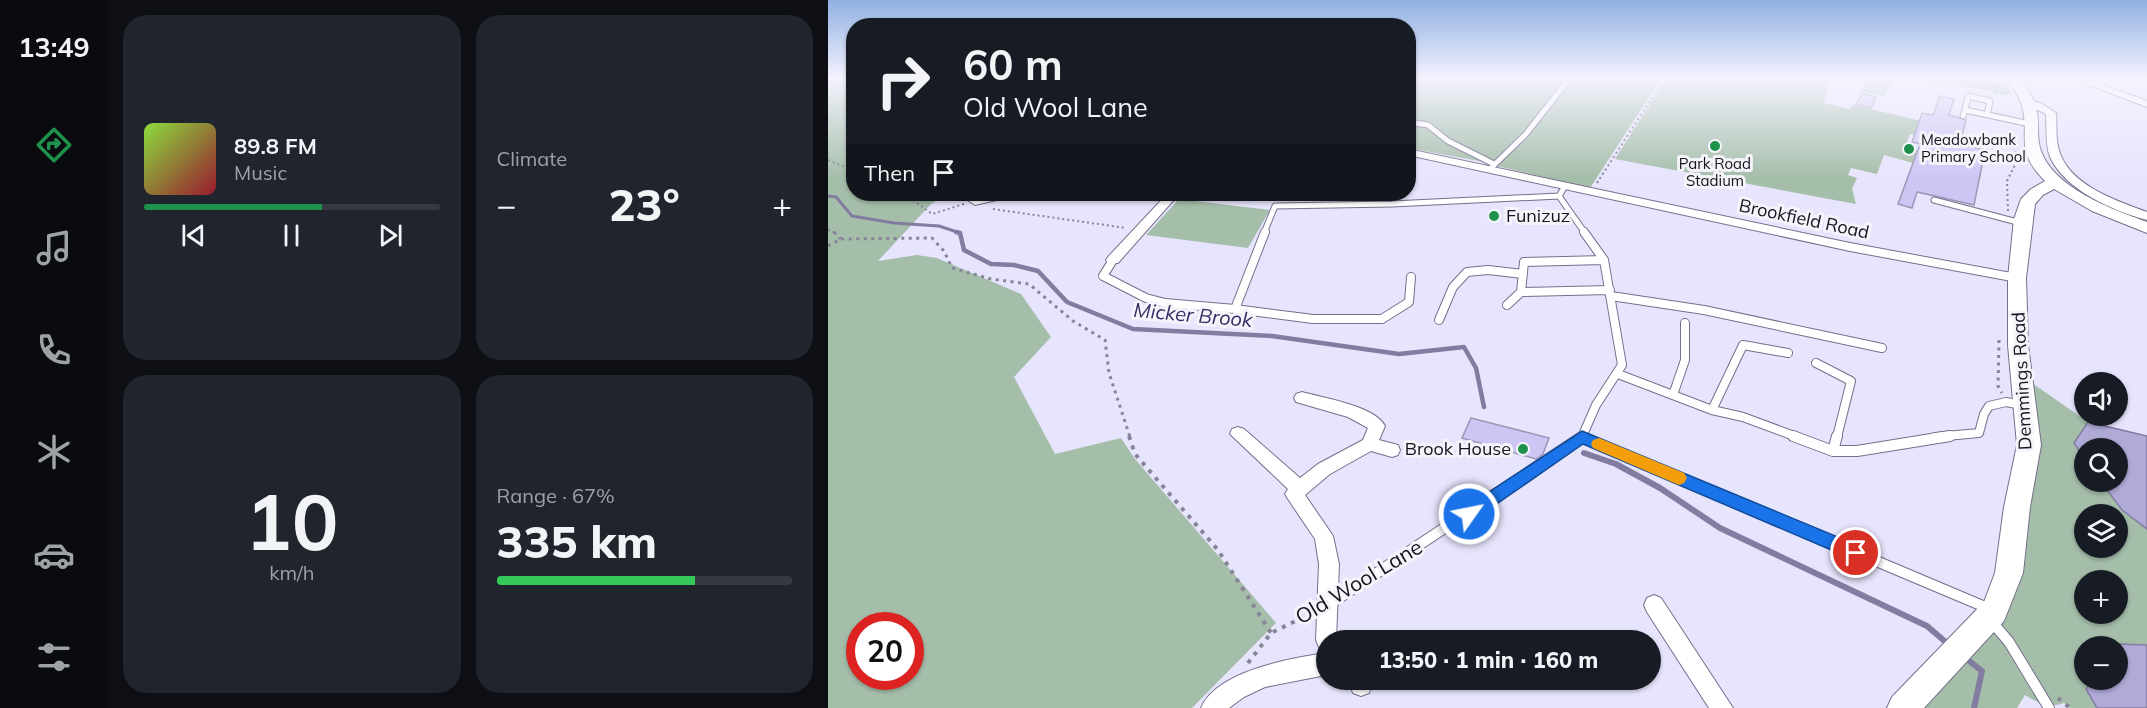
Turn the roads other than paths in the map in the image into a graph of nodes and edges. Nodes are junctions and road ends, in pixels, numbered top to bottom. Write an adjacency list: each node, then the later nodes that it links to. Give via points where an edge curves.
1 (1543, 112): 10 (lane)
2 (1964, 112): 6 (lane)
3 (1988, 112): 6 (lane)
4 (2025, 112): 8 (street)
5 (2050, 112): 18 (street, via 2055,155 2062,167 2096,193)
6 (1987, 115): 8 (lane)
7 (1416, 123): 10 (lane, via 1428,125)
8 (2029, 130): 11 (street, via 2033,152)
9 (1416, 154): 10 (street, Brookfield Road)
10 (1492, 166): 12 (street, Brookfield Road)
11 (2055, 182): 13 (street); 19 (street, Demmings Road, via 2037,192)
12 (1562, 191): 22 (lane); 25 (street, Brookfield Road, via 1591,192); 29 (lane, via 1392,204 1275,206)
13 (2074, 195): 19 (street, via 2048,199); 20 (street)
14 (1934, 200): 19 (lane)
15 (983, 201): 17 (street)
16 (1167, 201): 21 (street)
17 (971, 204)
18 (2147, 216)
19 (2018, 220): 25 (street, Demmings Road)
20 (2147, 228)
21 (1113, 260): 29 (lane, via 1103,276 1146,298)
22 (1604, 260): 23 (lane, via 1524,262); 27 (lane)
23 (1523, 274): 26 (lane); 30 (lane, via 1473,268 1462,273 1449,292)
24 (1411, 277): 29 (lane, via 1409,302 1382,319 1313,319)
25 (2017, 278): 38 (street, Demmings Road, via 2018,345)
26 (1521, 292): 27 (lane); 28 (lane)
27 (1611, 293): 32 (lane); 35 (lane, via 1622,364)
28 (1507, 305)
29 (1235, 309)
30 (1439, 320)
31 (1685, 323): 36 (lane, via 1688,353)
32 (1882, 348)
33 (1788, 353): 39 (lane, via 1743,345)
34 (1816, 363): 44 (lane, via 1851,381)
35 (1618, 374): 36 (lane); 41 (lane, via 1608,384)
36 (1673, 395): 39 (lane)
37 (1302, 398): 42 (street, via 1353,412 1377,426)
38 (2026, 406): 44 (lane, via 2006,402 1989,406 1979,433); 48 (street, Demmings Road, via 2029,445 2009,573)
39 (1712, 410): 44 (lane, via 1743,417)
40 (1238, 434): 45 (street)
41 (1579, 440): 46 (lane, Old Wool Lane); 48 (lane)
42 (1369, 444): 43 (street); 45 (street, via 1324,469)
43 (1392, 450)
44 (1833, 451)
45 (1300, 489): 46 (street, via 1294,494 1324,536 1329,564)
46 (1328, 605): 49 (street)
47 (1654, 605): 53 (street)
48 (1991, 615): 51 (street, Demmings Road); 54 (lane)
49 (1327, 630)
50 (1316, 661): 52 (street, via 1257,679)
51 (1912, 700)
52 (1212, 708)
53 (1722, 708)
54 (2049, 708)

